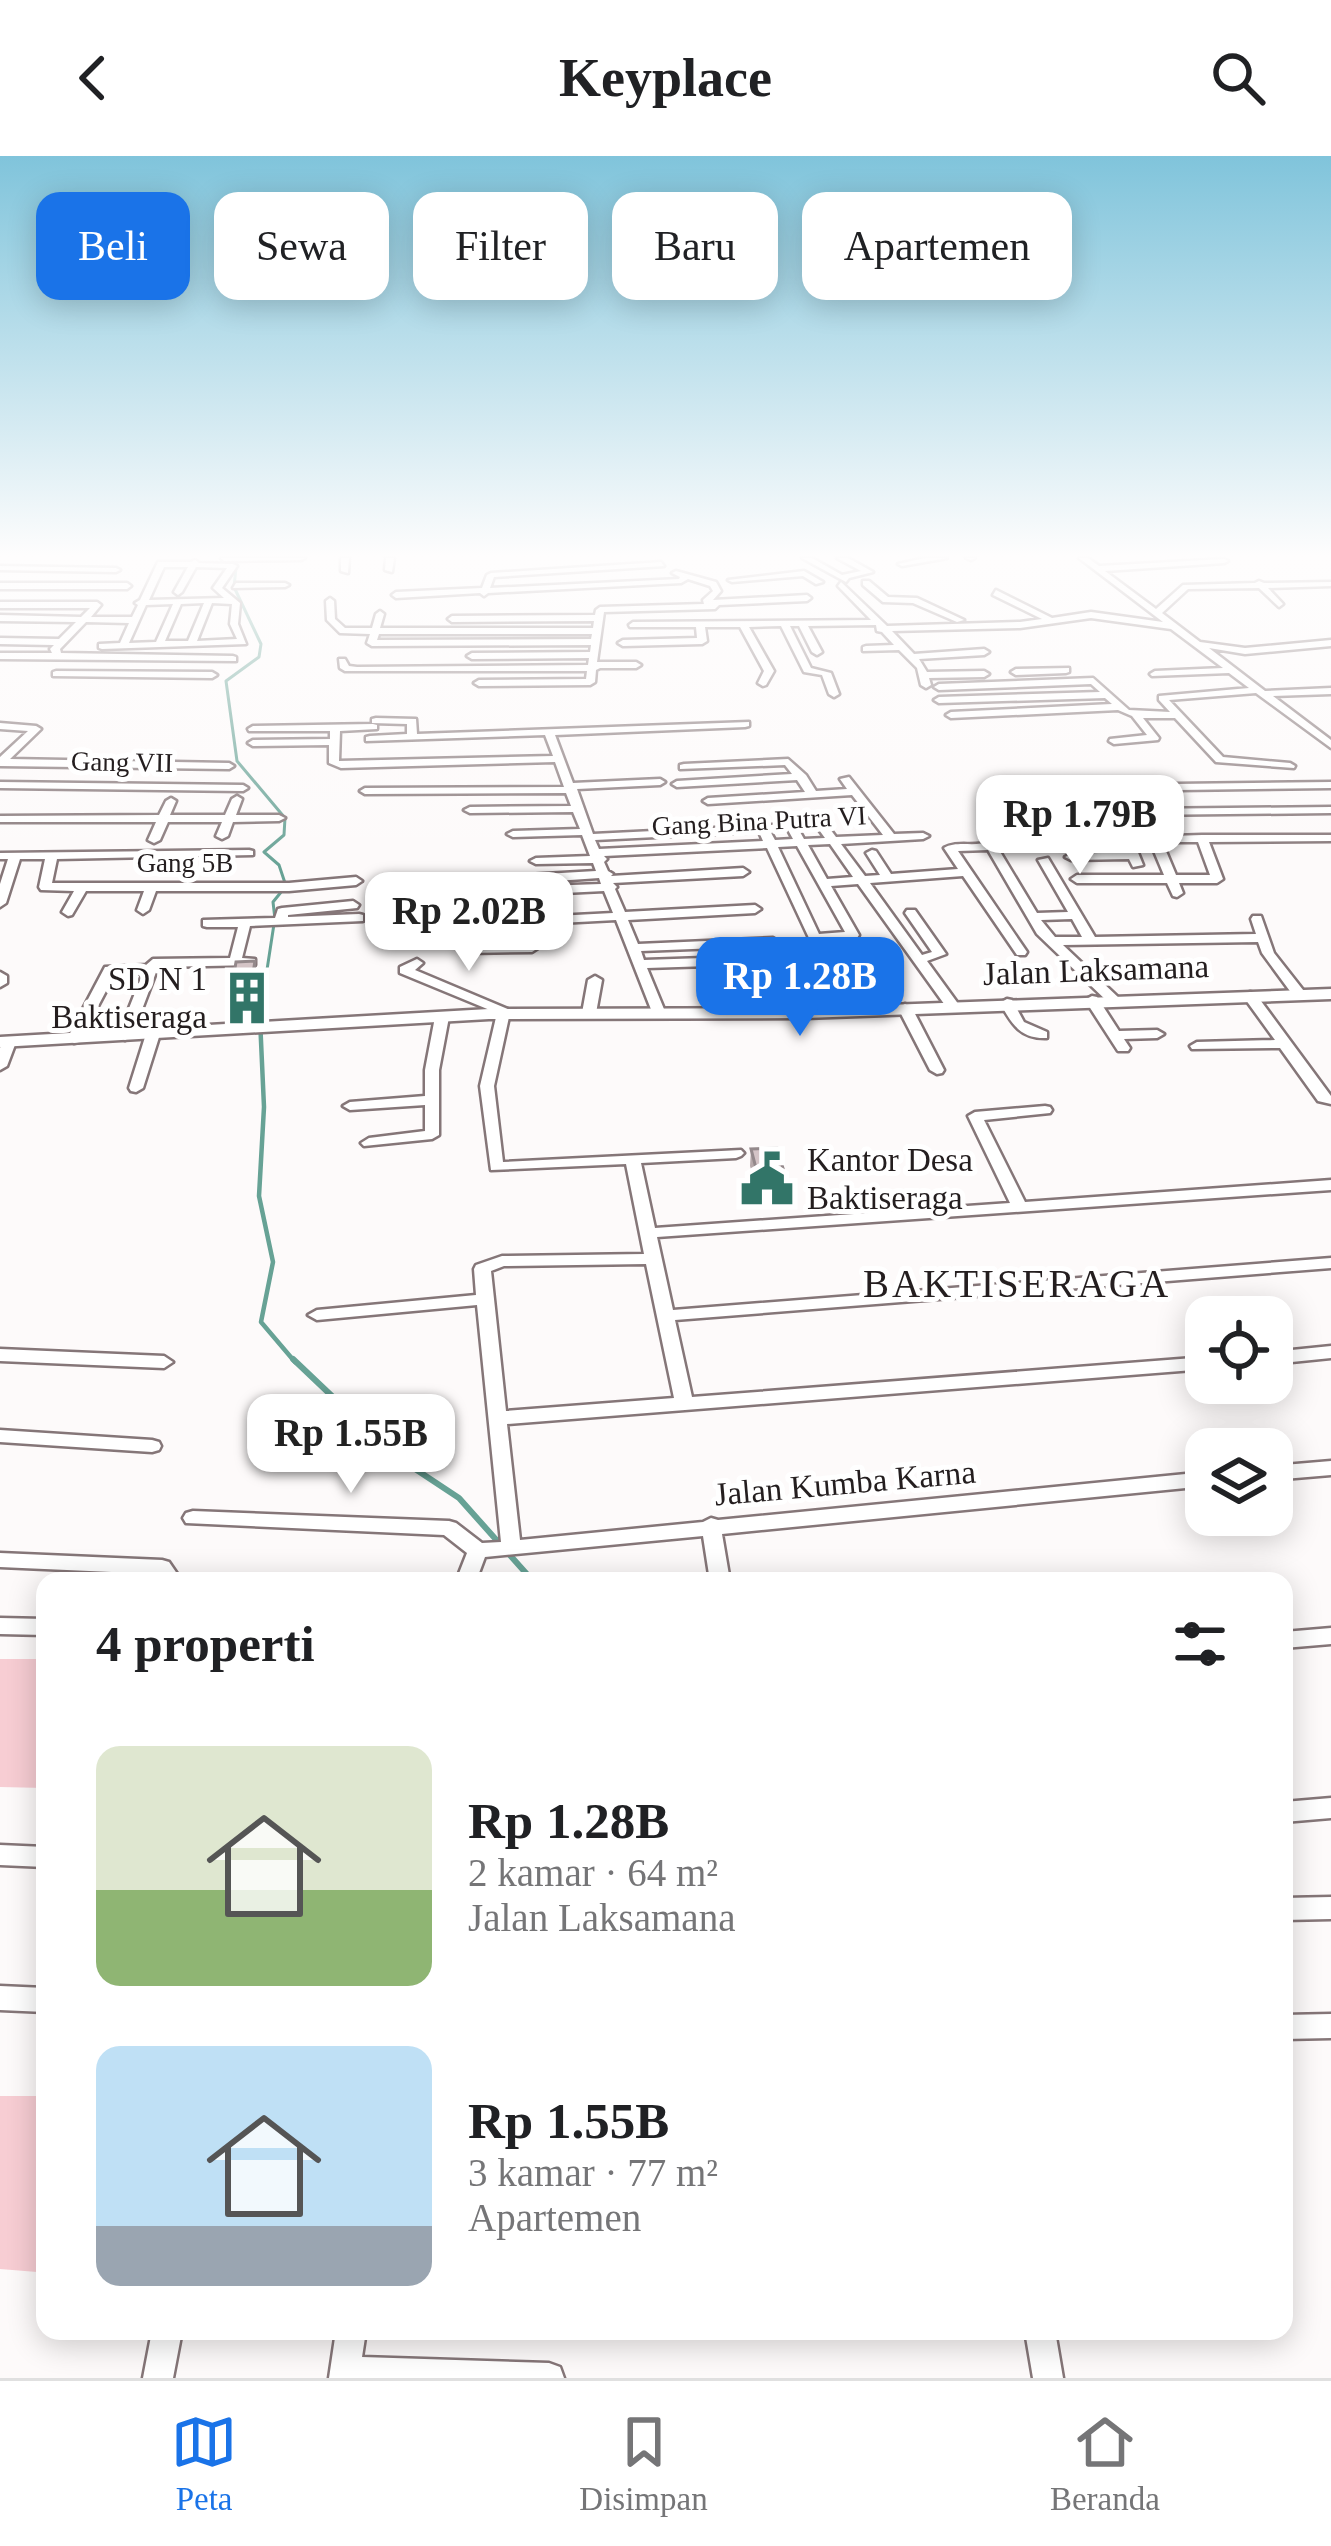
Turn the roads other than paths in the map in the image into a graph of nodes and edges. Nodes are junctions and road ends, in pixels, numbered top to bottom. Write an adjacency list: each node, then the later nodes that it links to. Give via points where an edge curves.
1 (67, 662): 17 (street, via 53,678)
2 (153, 662): 17 (street)
3 (342, 662): 4 (street, via 357,670)
4 (467, 662)
5 (594, 662): 19 (street, via 586,682)
6 (626, 662): 12 (street)
7 (764, 662): 20 (street)
8 (803, 662): 24 (street, via 826,673)
9 (913, 662): 21 (street)
10 (977, 662): 21 (street)
11 (1220, 662): 14 (street)
12 (636, 665)
13 (1066, 670): 21 (street)
14 (1231, 670): 15 (street); 23 (street)
15 (1156, 674)
16 (1297, 674): 22 (street)
17 (145, 675): 18 (street)
18 (212, 675)
19 (479, 682)
20 (763, 683)
21 (930, 683): 25 (street, via 1093,681)
22 (1325, 691): 23 (street)
23 (1260, 692): 27 (street, via 1168,694 1162,698); 35 (street)
24 (835, 694)
25 (1120, 706): 26 (street); 28 (street)
26 (1138, 715): 27 (street); 40 (street, via 1154,738)
27 (1173, 715): 50 (street, via 1220,760)
28 (951, 716)
29 (463, 720): 38 (street)
30 (745, 724): 36 (street)
31 (0, 726): 44 (street, via 36,728)
32 (335, 728): 33 (street); 34 (street); 41 (street)
33 (253, 729)
34 (373, 729): 39 (street); 39 (street, via 412,721)
35 (1316, 732): 37 (street); 45 (street)
36 (550, 734): 38 (street); 46 (street)
37 (1331, 735)
38 (464, 736): 39 (street)
39 (412, 737)
40 (1114, 741)
41 (334, 742): 42 (street); 46 (street, via 340,765)
42 (253, 743)
43 (0, 744): 44 (street)
44 (19, 745): 47 (street)
45 (1331, 745)
46 (559, 760): 57 (street)
47 (0, 762): 48 (street)
48 (229, 766)
49 (684, 766): 51 (street, via 788,762)
50 (1290, 766)
51 (802, 777): 55 (street); 61 (street)
52 (845, 779): 60 (street)
53 (660, 782): 57 (street)
54 (0, 784): 74 (street, Gang VII, via 240,794)
55 (677, 784)
56 (1331, 785): 58 (street)
57 (572, 788): 59 (street); 68 (street)
58 (1088, 788): 66 (street, via 1023,789); 76 (street)
59 (365, 791)
60 (855, 793): 61 (street); 88 (street)
61 (813, 795): 64 (street)
62 (103, 800): 72 (street)
63 (171, 801): 73 (street)
64 (708, 801)
65 (38, 802): 78 (street)
66 (1031, 803): 67 (street); 80 (street)
67 (1053, 803)
68 (575, 808): 70 (street); 83 (street)
69 (1242, 808): 71 (street); 76 (street); 84 (street)
70 (470, 810)
71 (1331, 810)
72 (94, 818): 73 (street); 78 (street)
73 (164, 818): 74 (street); 93 (street)
74 (230, 818): 75 (street); 85 (street)
75 (279, 818)
76 (1125, 818): 80 (street); 87 (street)
77 (0, 819): 78 (street)
78 (27, 819)
79 (817, 819): 94 (street)
80 (1039, 821): 96 (street, via 1048,846)
81 (763, 828): 83 (street); 95 (street, via 793,827); 98 (street)
82 (513, 834): 83 (street)
83 (588, 835): 105 (street)
84 (1261, 835): 90 (street); 91 (street)
85 (222, 836)
86 (922, 836): 88 (street, Gang Bina Putra VI)
87 (1128, 837): 89 (street); 102 (street)
88 (891, 838): 94 (street, Gang Bina Putra VI)
89 (1079, 838)
90 (1202, 838): 92 (street); 113 (street, via 1219,878)
91 (1331, 838)
92 (1172, 839)
93 (154, 840)
94 (836, 841): 95 (street, Gang Bina Putra VI); 117 (street)
95 (802, 844): 98 (street, Gang Bina Putra VI); 119 (street)
96 (990, 844): 110 (street, via 951,846); 137 (street)
97 (1157, 844): 113 (street)
98 (772, 846): 105 (street, Gang Bina Putra VI); 119 (street, via 815,938 850,937)
99 (249, 853): 101 (street)
100 (872, 853): 111 (street)
101 (52, 855): 104 (street); 123 (street, via 45,887)
102 (1133, 855): 106 (street); 112 (street)
103 (0, 856): 104 (street)
104 (15, 856): 120 (street)
105 (599, 856): 108 (street, Gang Bina Putra VI); 116 (street)
106 (1071, 857)
107 (1044, 860): 136 (street)
108 (536, 861)
109 (743, 872): 116 (street)
110 (964, 872): 111 (street); 149 (street)
111 (886, 877): 117 (street)
112 (1141, 877): 113 (street); 115 (street)
113 (1170, 878): 125 (street)
114 (527, 879): 116 (street)
115 (1077, 879)
116 (609, 880): 124 (street); 135 (street)
117 (864, 880): 119 (street); 151 (street)
118 (356, 881): 122 (street, Gang 5B)
119 (826, 884)
120 (3, 886): 127 (street)
121 (152, 886): 122 (street, Gang 5B); 123 (street, Gang 5B); 131 (street)
122 (224, 886): 128 (street)
123 (82, 887): 132 (street)
124 (544, 890)
125 (1177, 893)
126 (488, 900): 139 (street)
127 (0, 903)
128 (215, 908)
129 (408, 908): 142 (street, via 414,926)
130 (754, 909): 135 (street)
131 (143, 910)
132 (68, 912)
133 (356, 912): 141 (street)
134 (911, 913): 151 (street, via 940,954)
135 (619, 915): 139 (street); 148 (street)
136 (1075, 915): 137 (street); 144 (street)
137 (1031, 917): 145 (street)
138 (1257, 919): 143 (street)
139 (492, 921): 142 (street)
140 (208, 923): 141 (street)
141 (245, 923): 154 (street, via 242,962 156,962)
142 (460, 926): 147 (street, via 465,949)
143 (1264, 938): 144 (street); 158 (street)
144 (1090, 939): 145 (street)
145 (1050, 941): 160 (street)
146 (772, 942): 148 (street)
147 (532, 948)
148 (633, 948): 153 (street)
149 (1021, 952)
150 (798, 958): 153 (street)
151 (921, 959): 163 (street)
152 (417, 963): 166 (street, via 405,970)
153 (640, 964): 167 (street)
154 (149, 969): 172 (street); 173 (street, via 110,970)
155 (595, 980): 165 (street)
156 (900, 986): 164 (street)
157 (1331, 994): 158 (main road, Jalan Laksamana)
158 (1300, 995): 159 (main road, Jalan Laksamana)
159 (1250, 996): 160 (main road, Jalan Laksamana); 175 (street)
160 (1113, 999): 161 (main road, Jalan Laksamana)
161 (1092, 1000): 162 (main road, Jalan Laksamana); 171 (street, via 1119,1041)
162 (1007, 1003): 163 (main road, Jalan Laksamana); 170 (street, via 1019,1025)
163 (952, 1005): 164 (main road, Jalan Laksamana)
164 (908, 1008): 167 (main road, Jalan Laksamana); 178 (street)
165 (589, 1013): 166 (main road, Jalan Laksamana); 167 (main road, Jalan Laksamana)
166 (507, 1014): 168 (main road, Jalan Laksamana); 186 (street, via 487,1086 494,1165)
167 (659, 1014)
168 (442, 1017): 169 (main road, Jalan Laksamana); 180 (street)
169 (153, 1034): 172 (main road, Jalan Laksamana); 179 (street)
170 (1042, 1034)
171 (1157, 1034)
172 (124, 1036): 173 (main road, Jalan Laksamana)
173 (74, 1039): 174 (main road, Jalan Laksamana)
174 (5, 1042): 177 (street)
175 (1285, 1044): 176 (street); 181 (street)
176 (1197, 1046)
177 (0, 1065)
178 (937, 1070)
179 (136, 1088)
180 (434, 1100): 182 (street); 184 (street, via 430,1136)
181 (1331, 1100)
182 (350, 1106)
183 (1045, 1110): 188 (street, via 975,1113)
184 (369, 1143)
185 (736, 1154): 186 (street)
186 (633, 1161): 189 (street)
187 (1331, 1185): 188 (street)
188 (1018, 1206): 189 (street)
189 (651, 1233): 190 (street)
190 (650, 1259): 192 (street, via 493,1262 480,1274); 194 (street)
191 (1331, 1262): 194 (street)
192 (485, 1300): 193 (street); 201 (street)
193 (317, 1315)
194 (664, 1316): 200 (street)
195 (1331, 1352): 197 (street)
196 (0, 1354): 198 (street)
197 (1293, 1356)
198 (164, 1362)
199 (1185, 1365): 200 (street)
200 (684, 1404): 201 (street)
201 (500, 1418): 209 (street)
202 (0, 1436): 203 (street)
203 (152, 1446)
204 (1331, 1468): 205 (street)
205 (1293, 1471)
206 (1185, 1481): 208 (street, Jalan Kumba Karna)
207 (193, 1518): 209 (street, via 448,1528)
208 (711, 1526): 209 (street, Jalan Kumba Karna); 213 (street)
209 (497, 1547): 212 (street)
210 (0, 1560): 211 (street)
211 (170, 1572)
212 (474, 1572)
213 (719, 1572)
214 (0, 1626): 215 (street)
215 (36, 1628)
216 (1331, 1636): 217 (street)
217 (1293, 1639)
218 (1331, 1808): 219 (street)
219 (1293, 1811)
220 (0, 1855): 221 (street)
221 (36, 1857)
222 (1331, 1908): 223 (street)
223 (1293, 1909)
224 (0, 1998): 225 (street)
225 (36, 2000)
226 (1331, 2026): 227 (street)
227 (1293, 2027)
228 (165, 2340): 232 (street)
229 (349, 2340): 231 (street)
230 (1042, 2340): 234 (street)
231 (344, 2374): 233 (street)
232 (158, 2378)
233 (549, 2378)
234 (1048, 2378)

